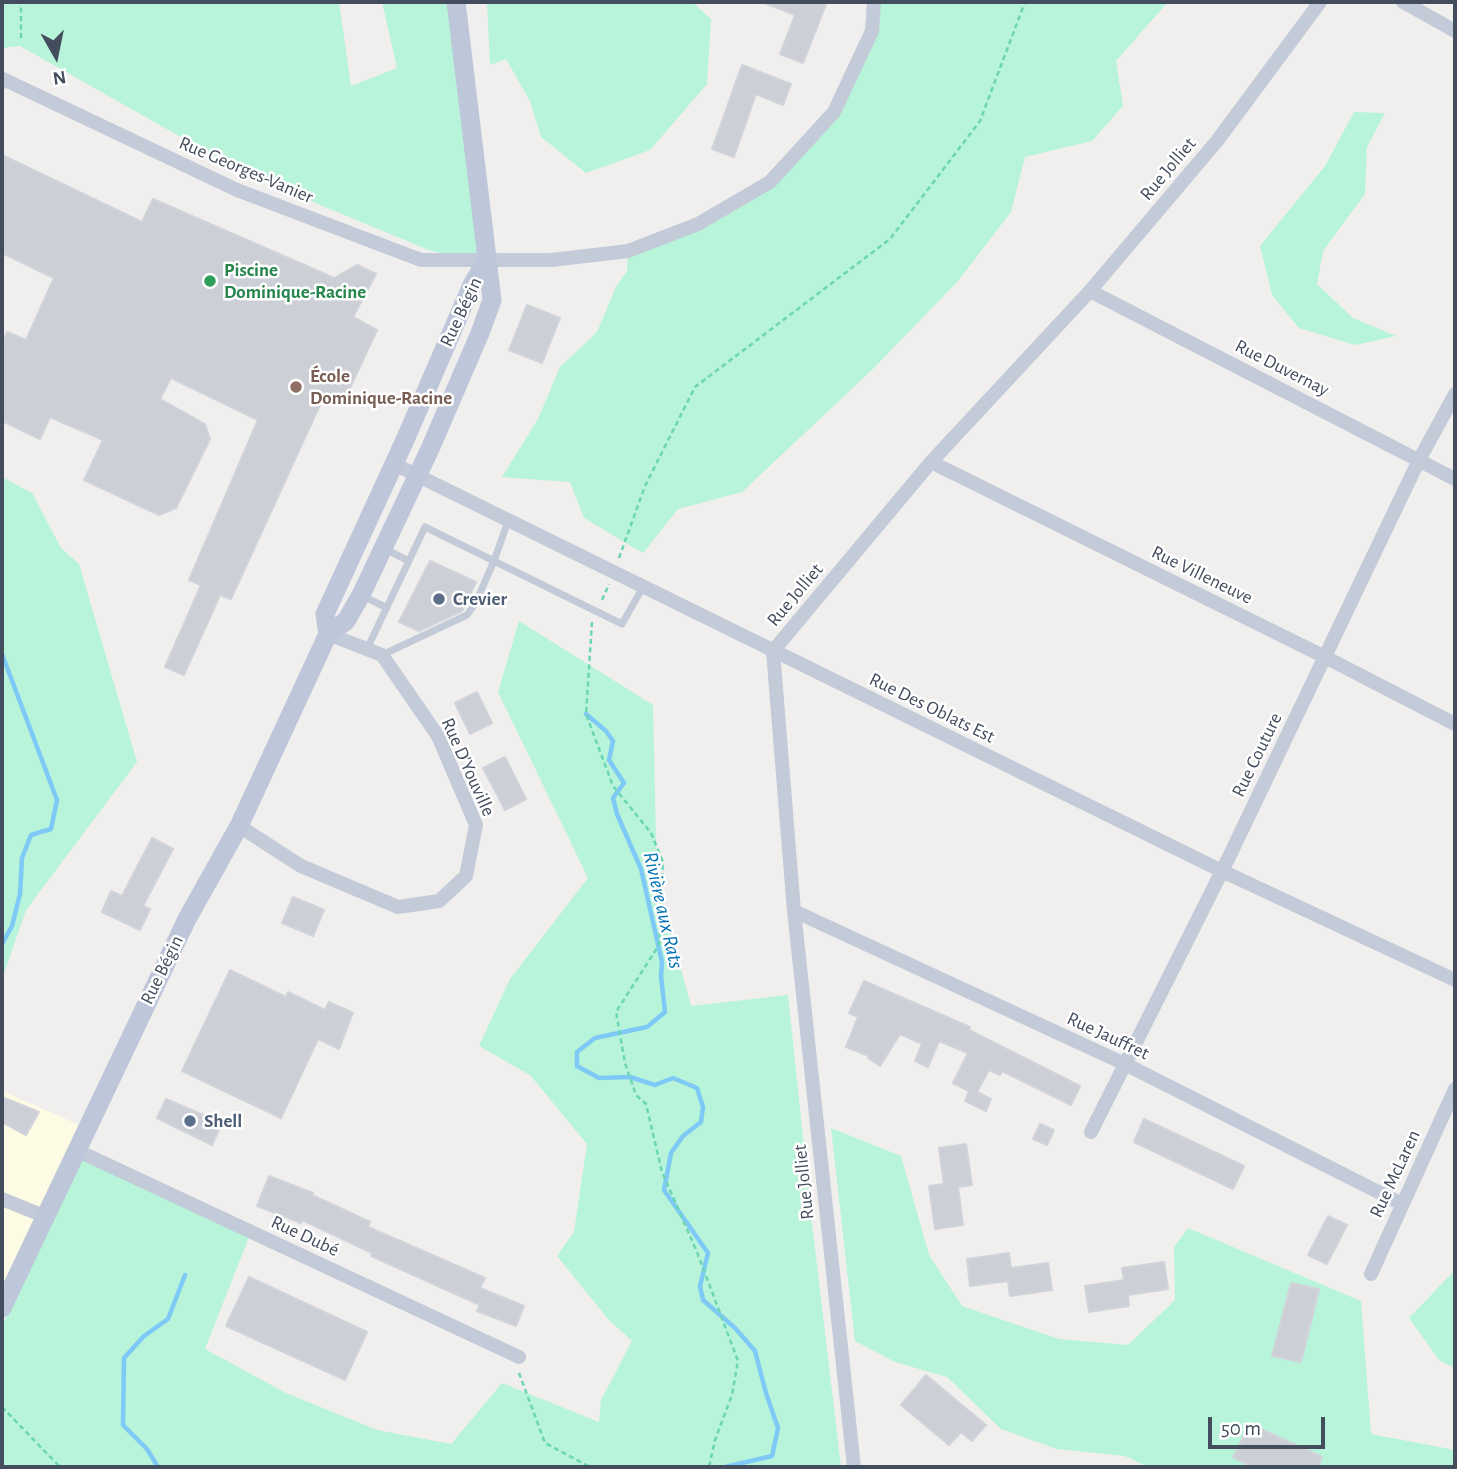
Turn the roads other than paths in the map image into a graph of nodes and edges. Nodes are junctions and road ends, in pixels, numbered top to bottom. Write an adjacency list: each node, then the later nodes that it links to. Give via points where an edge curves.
1 (456, 2): 7 (street, Rue Bégin)
2 (874, 2): 7 (street, Rue Georges-Vanier, via 872,31 834,112 770,182 698,224 628,251 552,260)
3 (1320, 2): 8 (street, Rue Jolliet, via 1217,141)
4 (1403, 2): 5 (street)
5 (1455, 31)
6 (2, 82): 7 (street, Rue Georges-Vanier, via 237,190 421,260)
7 (486, 261): 12 (street, Rue Bégin); 13 (street, Rue Bégin, via 492,300)
8 (1090, 291): 10 (street, Rue Duvernay); 11 (street, Rue Jolliet)
9 (1455, 394): 10 (street, Rue Couture)
10 (1419, 460): 14 (street, Rue Duvernay); 26 (street, Rue Couture)
11 (931, 462): 24 (street, Rue Jolliet); 26 (street, Rue Villeneuve)
12 (394, 464): 13 (street, Rue Des Oblats Est); 22 (street, Rue Bégin, via 325,614)
13 (417, 475): 15 (street, Rue Des Oblats Est); 16 (street, Rue Bégin)
14 (1455, 479)
15 (508, 521): 18 (lane); 19 (street, Rue Des Oblats Est)
16 (383, 547): 17 (lane); 20 (street, Rue Bégin)
17 (410, 561): 18 (lane, via 425,527); 21 (lane)
18 (494, 561): 19 (lane, via 622,624); 25 (lane, via 467,615)
19 (643, 587): 24 (street, Rue Des Oblats Est)
20 (361, 595): 21 (lane); 22 (street, Rue Bégin, via 346,621)
21 (387, 608): 23 (lane)
22 (328, 634): 23 (street); 28 (street, Rue Bégin)
23 (367, 649): 25 (street)
24 (773, 651): 29 (street, Rue Des Oblats Est); 30 (street, Rue Jolliet)
25 (382, 655): 28 (street, Rue D'Youville, via 438,736 476,825 466,876 439,901 398,907 301,866)
26 (1325, 657): 27 (street, Rue Villeneuve); 29 (street, Rue Couture)
27 (1455, 724)
28 (239, 826): 35 (street, Rue Bégin, via 187,919)
29 (1222, 871): 31 (street, Rue Des Oblats Est); 32 (street, Rue Couture)
30 (794, 911): 32 (street, Rue Jauffret); 42 (street, Rue Jolliet)
31 (1455, 980)
32 (1125, 1064): 34 (street, Rue Couture); 37 (street, Rue Jauffret)
33 (1455, 1089): 37 (street, Rue McLaren)
34 (1091, 1132)
35 (76, 1150): 38 (street, Rue Bégin); 41 (street, Rue Dubé)
36 (2, 1199): 38 (street)
37 (1402, 1204): 39 (street, Rue McLaren)
38 (44, 1216): 40 (street, Rue Bégin)
39 (1371, 1275)
40 (2, 1308)
41 (516, 1356)
42 (854, 1467)

